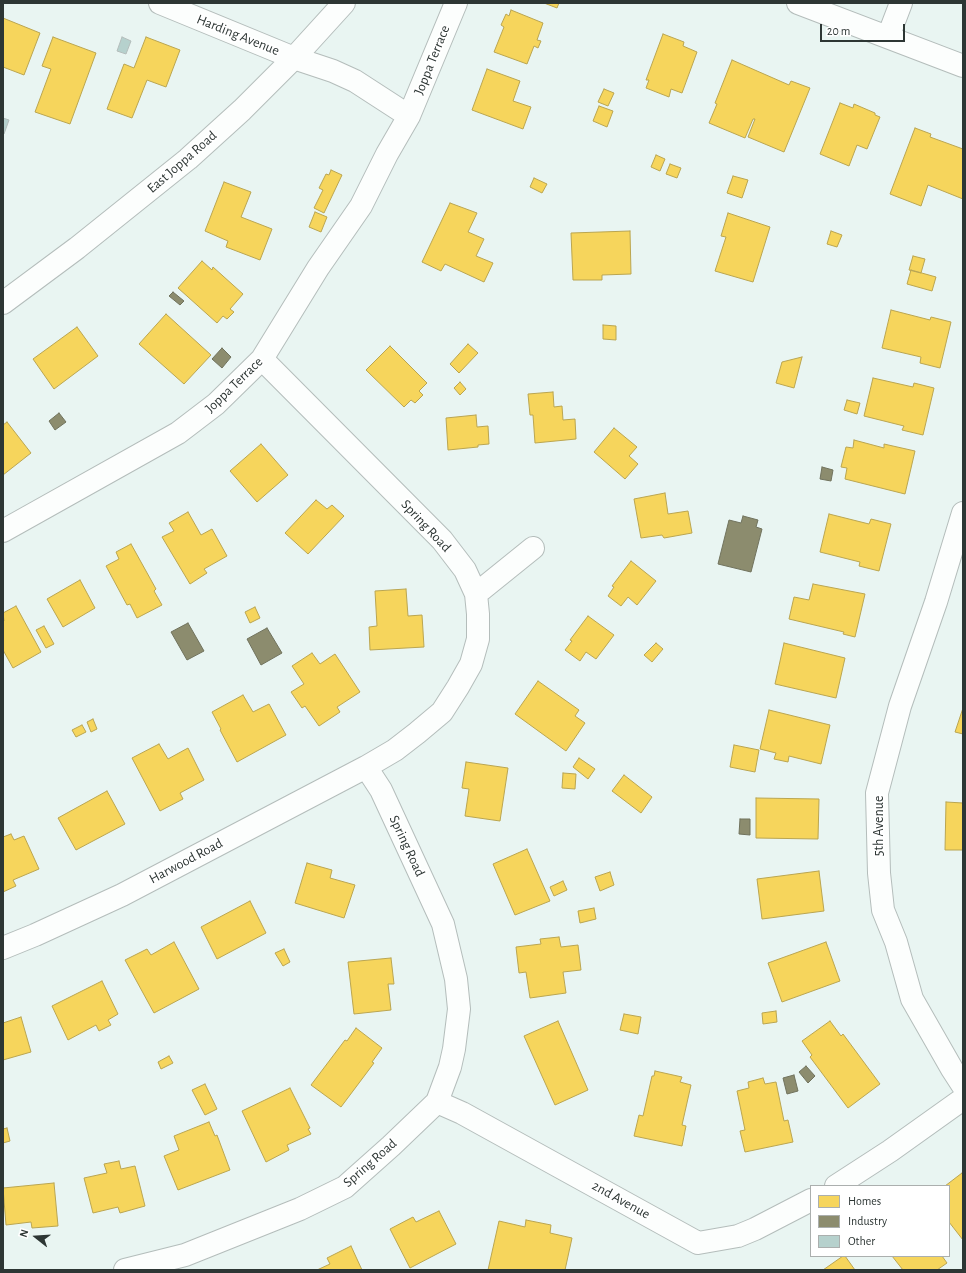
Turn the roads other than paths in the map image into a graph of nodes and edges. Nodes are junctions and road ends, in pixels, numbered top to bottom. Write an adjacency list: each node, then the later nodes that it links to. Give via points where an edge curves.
1 (160, 3): 7 (street, Harding Avenue)
2 (344, 3): 7 (street, East Joppa Road)
3 (456, 3): 9 (street, Joppa Terrace)
4 (798, 3): 6 (street)
5 (901, 3): 6 (street)
6 (888, 37): 8 (street)
7 (294, 58): 9 (street, via 355,81); 10 (street, East Joppa Road, via 188,159 77,248)
8 (963, 66)
9 (409, 116): 11 (street, Joppa Terrace, via 361,206 318,268)
10 (3, 302)
11 (262, 359): 13 (street, Joppa Terrace, via 216,404 178,433); 15 (street, Spring Road, via 442,540 465,570)
12 (963, 513): 18 (street, 5th Avenue, via 900,706 877,793 879,873 883,910 896,942 912,999)
13 (3, 531)
14 (533, 548): 15 (street)
15 (476, 594): 16 (street, Spring Road, via 478,639 471,664 458,687 442,712 395,750)
16 (366, 767): 17 (street, Harwood Road, via 122,895); 20 (street, Spring Road, via 381,790 443,924 456,979 459,1009 454,1049)
17 (3, 948)
18 (963, 1086)
19 (963, 1099): 21 (street)
20 (437, 1102): 22 (street, 2nd Avenue, via 462,1113 698,1242 738,1236); 23 (street, Spring Road, via 345,1187 300,1209 185,1255)
21 (838, 1185)
22 (810, 1201)
23 (125, 1270)

